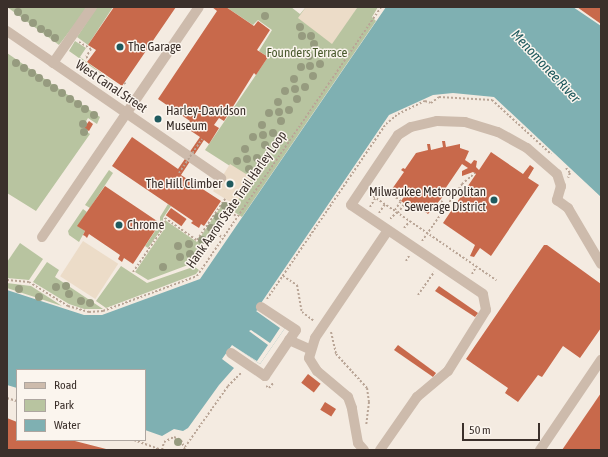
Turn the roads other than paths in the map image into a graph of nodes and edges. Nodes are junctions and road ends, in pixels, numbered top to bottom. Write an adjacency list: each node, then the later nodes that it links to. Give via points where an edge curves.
1 (92, 7): 4 (street)
2 (199, 7): 5 (street)
3 (7, 32): 4 (street, West Canal Street)
4 (54, 63): 5 (street, West Canal Street)
5 (126, 113): 6 (street, West Canal Street); 8 (street)
6 (221, 178)
7 (388, 230): 9 (street, via 350,205 398,135 411,127 437,121 477,125 514,140 557,174 561,186 557,200 568,208); 12 (street, via 315,338); 16 (street, via 483,294 486,310 448,371 416,397)
8 (42, 237)
9 (601, 264)
10 (263, 304): 11 (street, via 296,330)
11 (289, 340): 12 (street, via 303,349); 13 (street, via 265,376)
12 (310, 350): 15 (street, via 309,358 313,367 348,397 358,443)
13 (231, 353)
14 (601, 360): 17 (street)
15 (364, 450)
16 (380, 450)
17 (540, 450)

